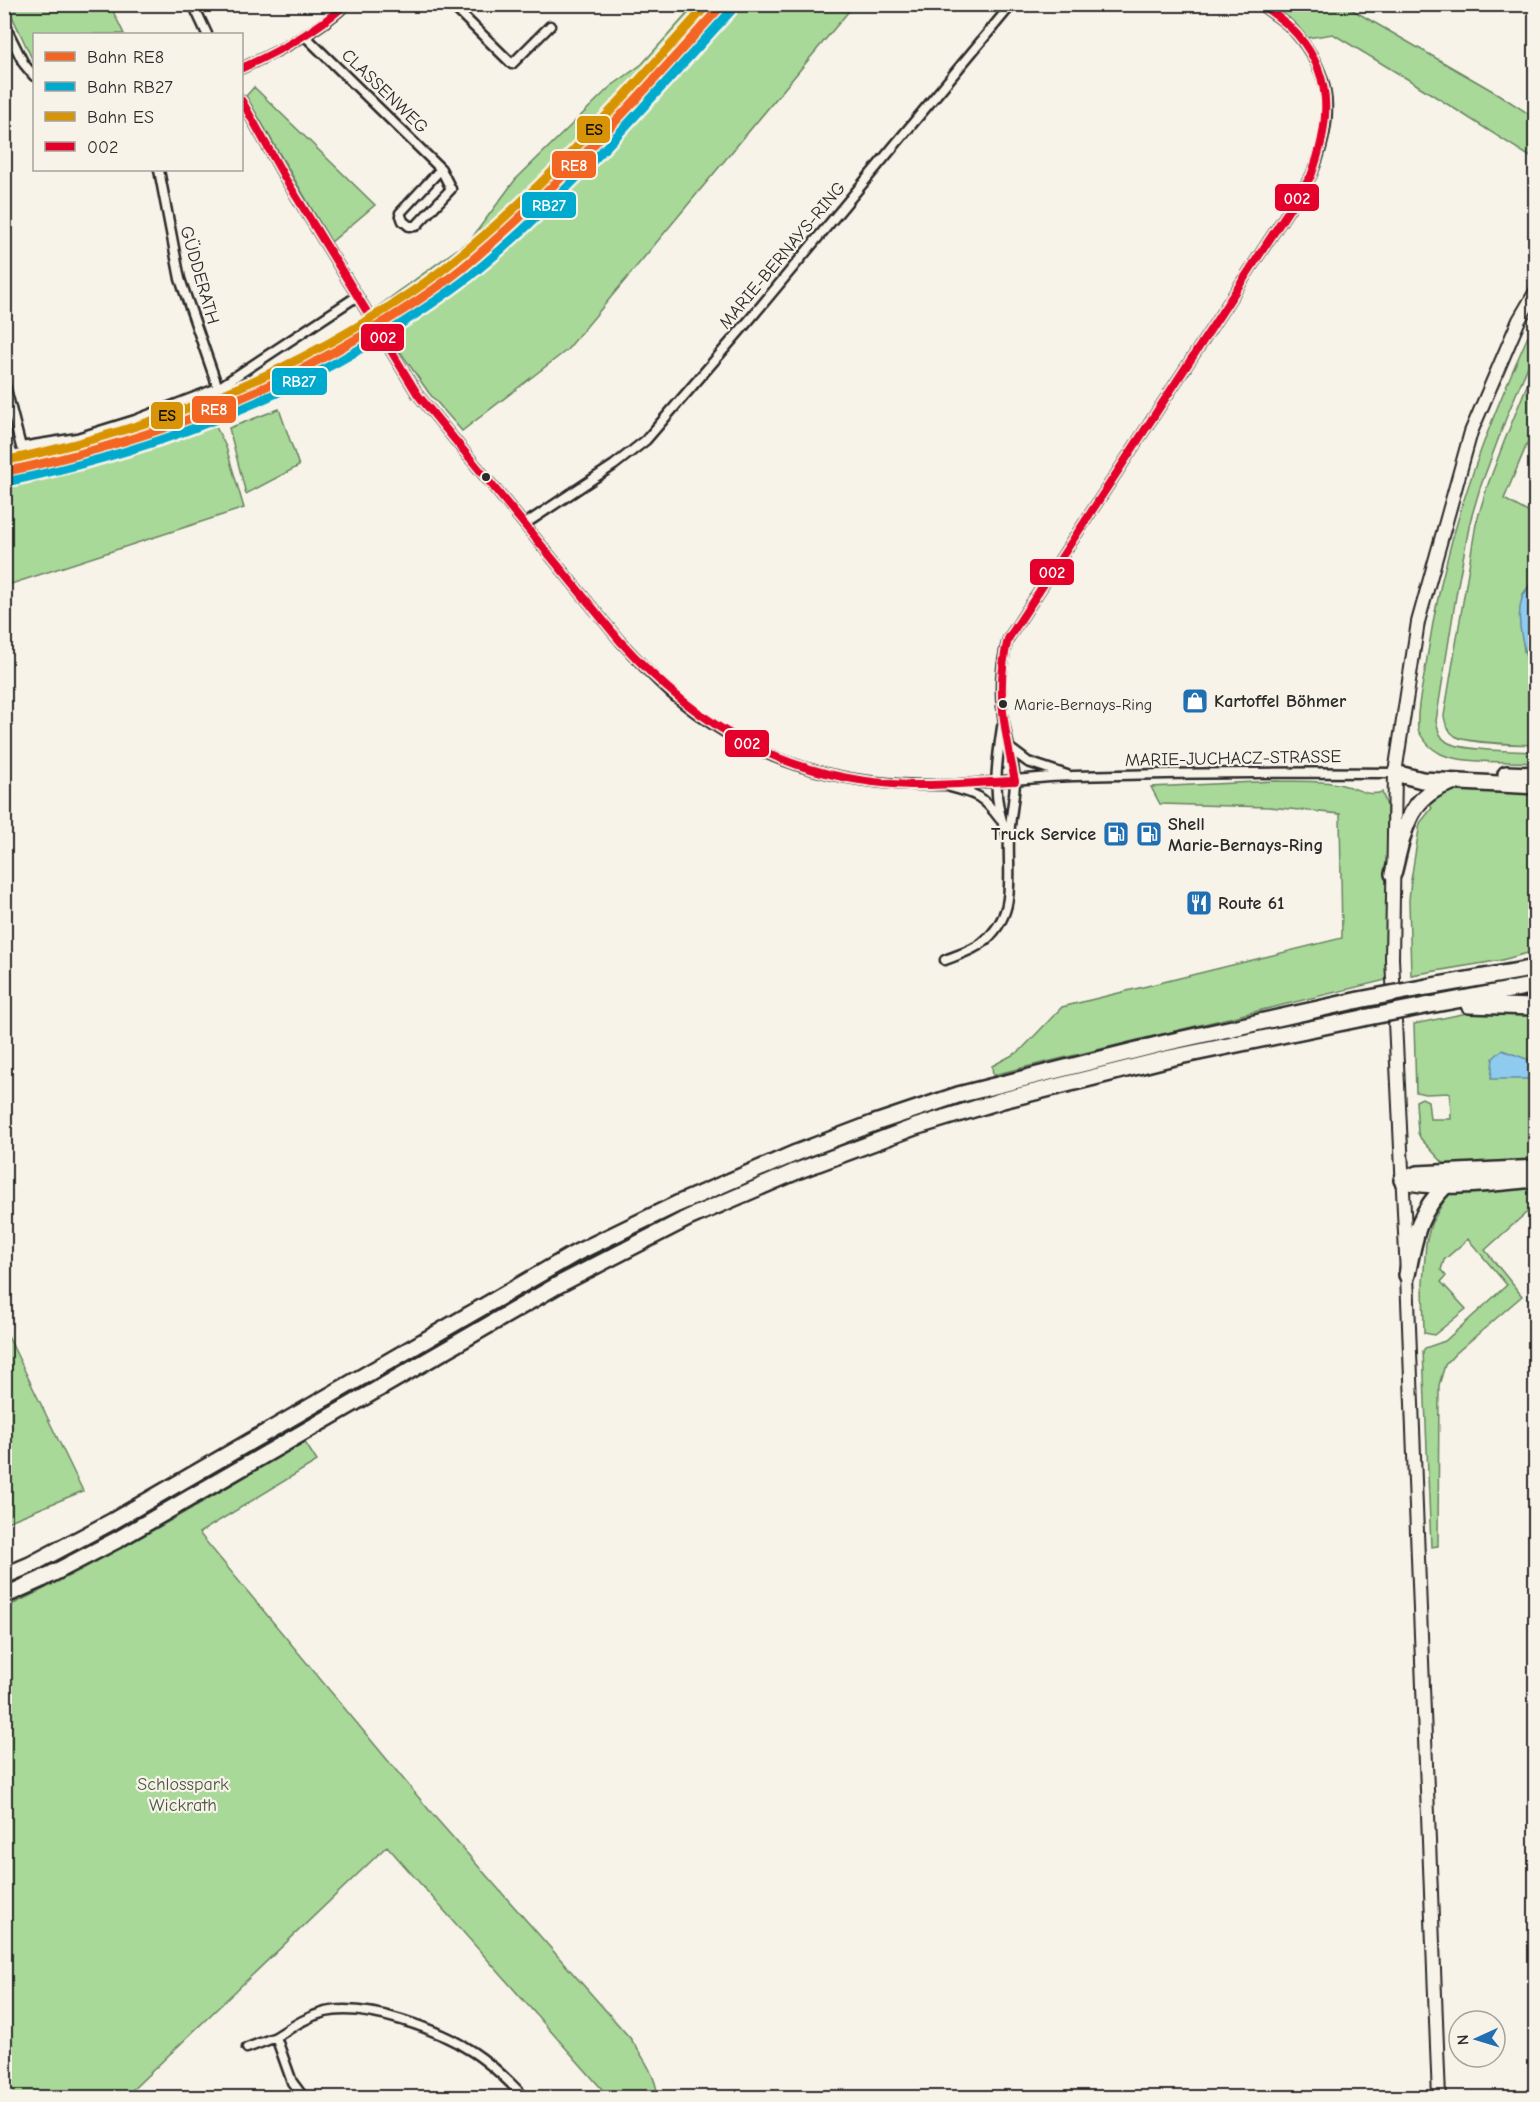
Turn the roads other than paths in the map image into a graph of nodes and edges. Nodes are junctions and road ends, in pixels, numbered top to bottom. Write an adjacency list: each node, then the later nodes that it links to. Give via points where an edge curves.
1 (193, 4): 8 (street)
2 (347, 4): 9 (street)
3 (450, 4): 7 (street, via 512,64)
4 (1012, 4): 19 (street, MARIE-BERNAYS-RING, via 646,440)
5 (1260, 4): 20 (street, via 1291,28 1312,53 1326,91 1328,124 1322,150 1311,176 1008,639 1000,686)
6 (4, 24): 11 (street)
7 (550, 26)
8 (207, 33)
9 (305, 36): 10 (street); 13 (street, CLASSENWEG)
10 (243, 68)
11 (33, 75)
12 (243, 102): 16 (street, MARIE-JUCHACZ-STRASSE)
13 (441, 169): 13 (street, via 400,213 409,226 416,225 451,189)
14 (159, 171): 18 (street, GÜDDERATH, via 180,279)
15 (1536, 291): 22 (main road, via 1519,320 1471,432 1418,622)
16 (356, 297): 18 (street); 19 (street, MARIE-JUCHACZ-STRASSE, via 418,395)
17 (4, 381): 18 (street, via 21,447 77,438)
18 (218, 388)
19 (525, 524): 28 (street, MARIE-JUCHACZ-STRASSE, via 654,678 720,730 777,758 826,774 897,784)
20 (1003, 720): 21 (street); 26 (street)
21 (1008, 747): 24 (street, MARIE-JUCHACZ-STRASSE, via 1028,762); 27 (street)
22 (1395, 773): 23 (highway, via 1423,770); 24 (street, MARIE-JUCHACZ-STRASSE); 25 (highway, via 1422,780); 32 (main road)
23 (1536, 775)
24 (1071, 776): 27 (street, MARIE-JUCHACZ-STRASSE)
25 (1456, 781): 29 (highway); 32 (highway, via 1427,793 1417,804)
26 (996, 782): 27 (street, MARIE-JUCHACZ-STRASSE); 28 (street, MARIE-JUCHACZ-STRASSE); 30 (street)
27 (1015, 782): 31 (street)
28 (944, 785): 30 (street, MARIE-JUCHACZ-STRASSE, via 987,801)
29 (1536, 786)
30 (1000, 820): 31 (street)
31 (1009, 838): 33 (street, via 1011,893 1006,911 982,944)
32 (1393, 874): 40 (main road, via 1392,958)
33 (945, 960)
34 (1535, 967): 43 (highway, bridge, via 1165,1042 958,1095 785,1157 576,1253 123,1515)
35 (1536, 985): 36 (highway)
36 (1430, 1005): 37 (highway); 44 (highway, bridge, via 1170,1058 1003,1100 915,1127 786,1176 688,1218 558,1285 117,1540)
37 (1536, 1006)
38 (1536, 1168): 40 (highway, via 1417,1174)
39 (1536, 1179): 41 (highway)
40 (1402, 1180): 41 (highway, via 1418,1185); 42 (main road)
41 (1446, 1185): 42 (highway, via 1421,1215)
42 (1407, 1275): 49 (main road)
43 (4, 1576)
44 (4, 1596)
45 (276, 2037): 46 (street); 47 (street, via 292,2082); 48 (street, via 303,2019 326,2012 358,2011 400,2019 473,2052)
46 (247, 2048)
47 (304, 2097)
48 (525, 2097)
49 (1439, 2097)

